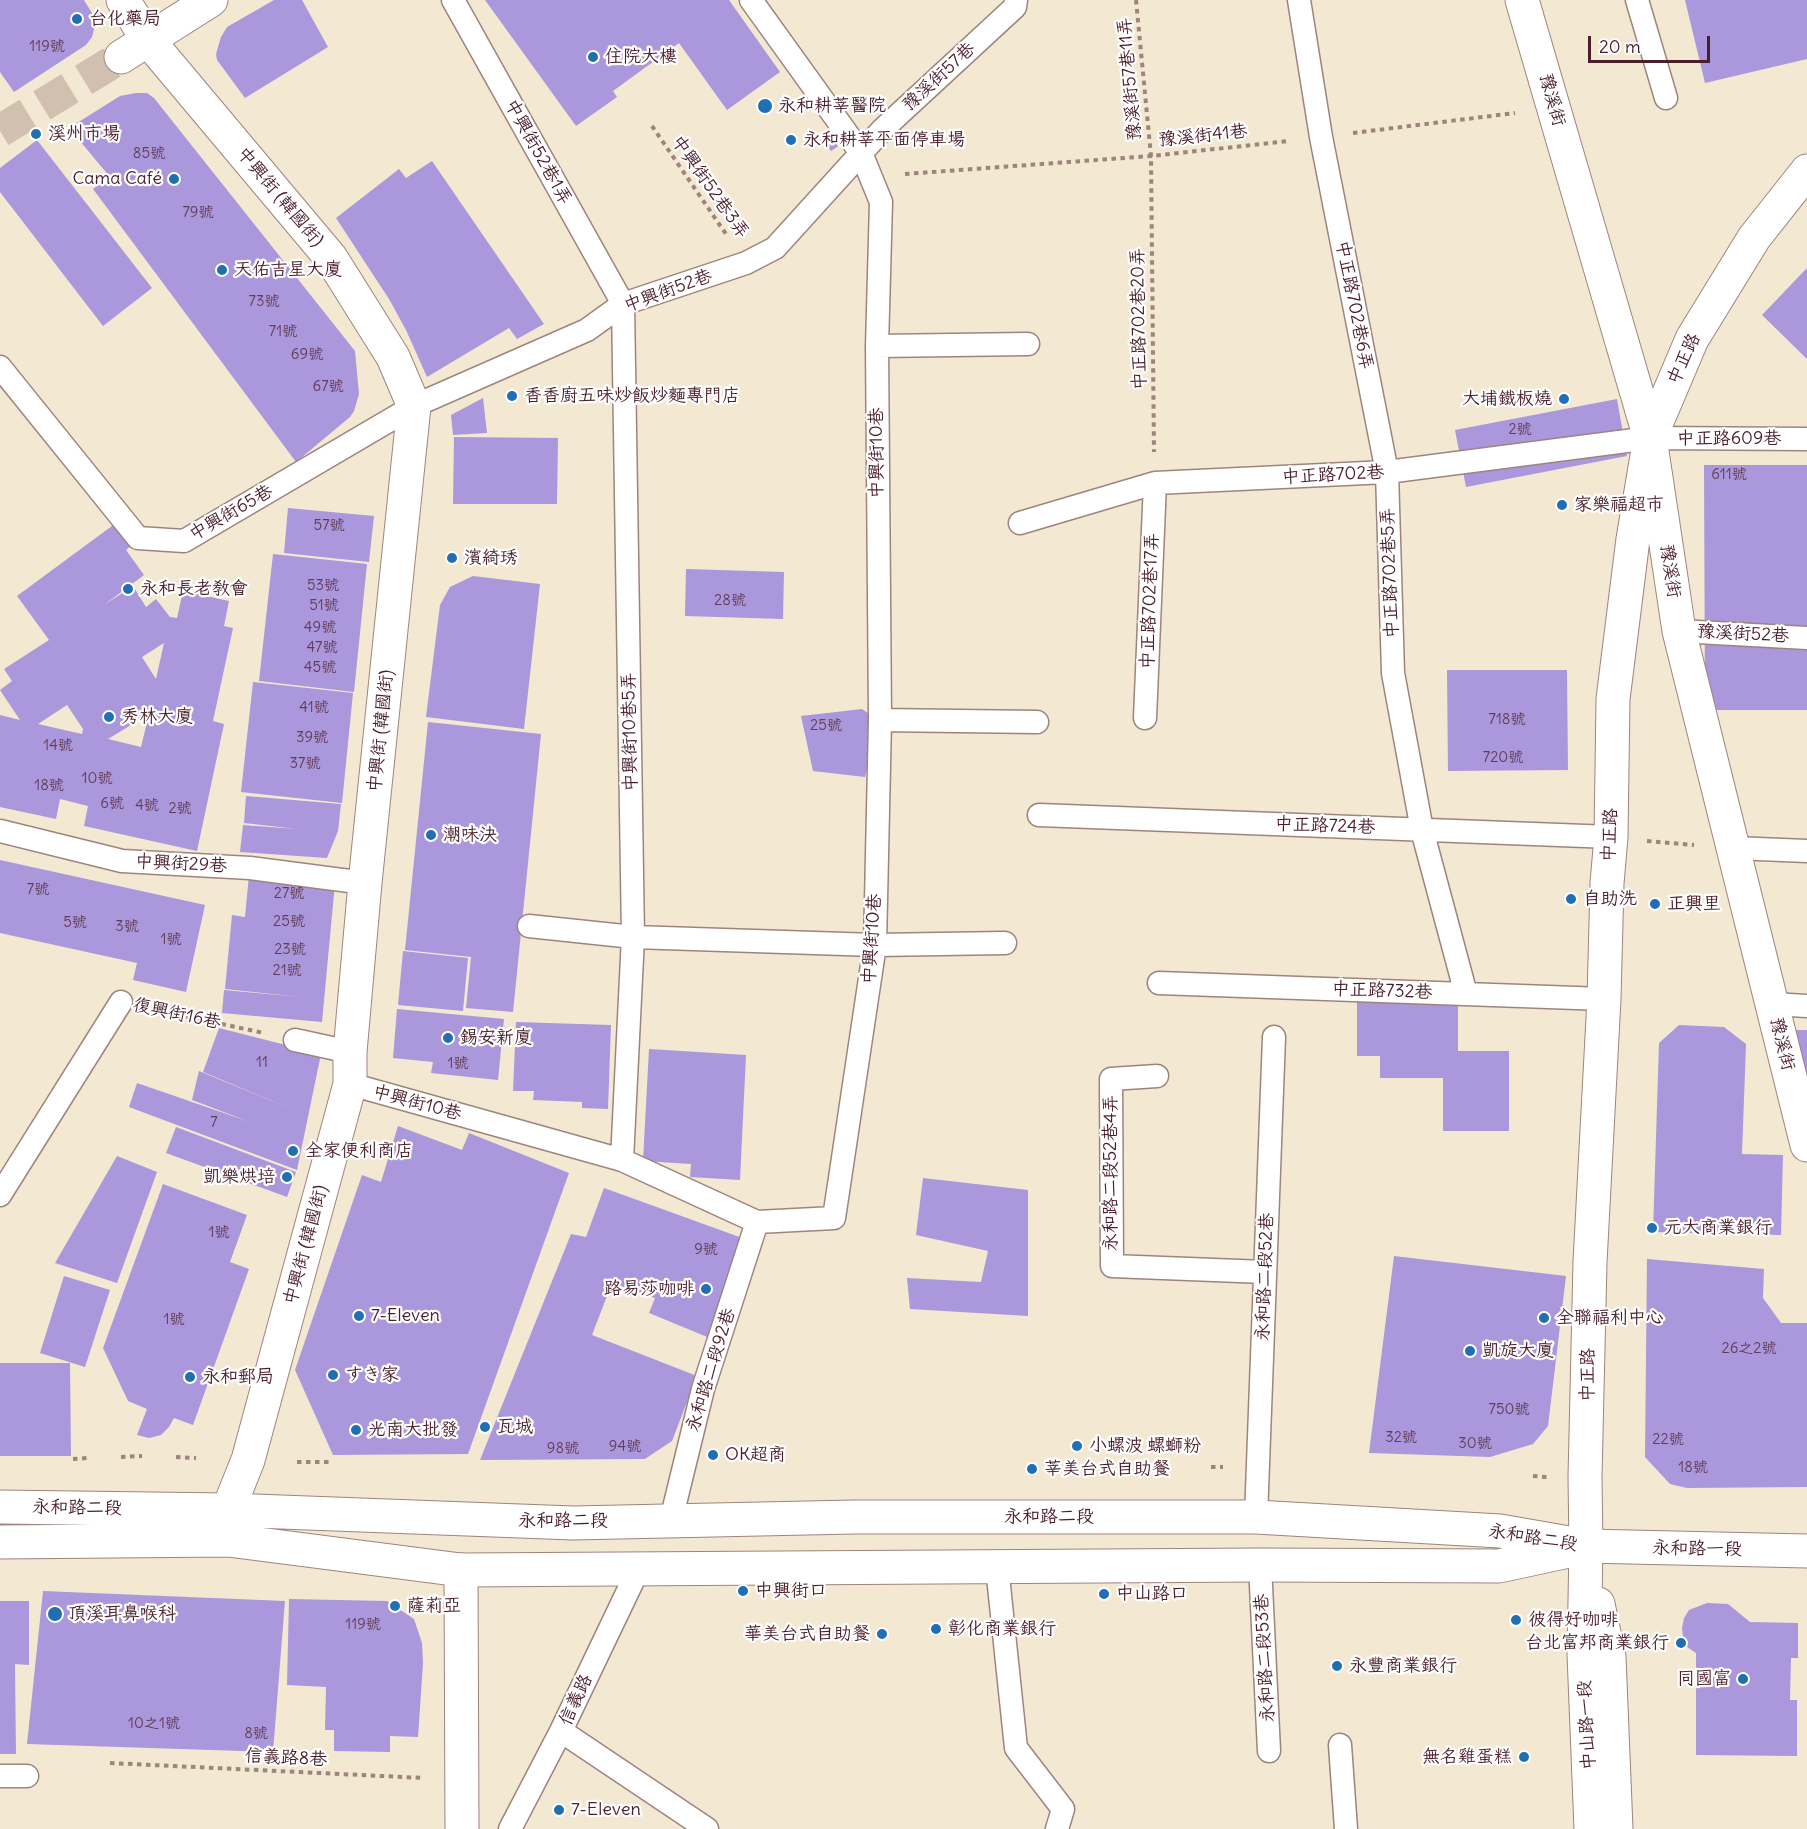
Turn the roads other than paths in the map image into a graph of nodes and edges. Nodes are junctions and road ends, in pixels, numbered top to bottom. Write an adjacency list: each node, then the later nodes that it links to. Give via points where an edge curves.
1 (123, 0): 9 (street, 中興街 (韓國街))
2 (211, 0): 9 (street)
3 (453, 0): 14 (lane, 中興街52巷1弄)
4 (751, 0): 12 (lane, 中興街10巷)
5 (1299, 0): 21 (lane, 中正路702巷6弄, via 1321,137)
6 (1522, 0): 19 (street, 豫溪街)
7 (1637, 0): 11 (lane)
8 (1014, 2): 12 (lane, 豫溪街57巷)
9 (148, 40): 10 (street); 18 (street, 中興街 (韓國街), via 331,258 393,357)
10 (121, 57)
11 (1666, 98)
12 (861, 153): 14 (lane, 中興街52巷, via 775,248 746,263); 16 (lane, 中興街10巷, via 881,202)
13 (1807, 171): 19 (street, 中正路, via 1754,238 1692,339)
14 (623, 304): 18 (lane, 中興街52巷, via 587,330); 37 (lane, 中興街10巷5弄)
15 (1028, 345): 16 (lane)
16 (876, 346): 27 (lane, 中興街10巷)
17 (0, 367): 18 (lane, 中興街65巷, via 138,538 184,541)
18 (414, 406): 35 (street, 中興街 (韓國街))
19 (1650, 438): 20 (lane, 中正路609巷); 21 (lane, 中正路702巷); 24 (street, 豫溪街); 32 (street, 中正路, via 1613,699)
20 (1807, 439)
21 (1387, 472): 22 (lane, 中正路702巷); 30 (lane, 中正路702巷5弄, via 1394,673)
22 (1155, 483): 23 (lane, 中正路702巷); 26 (lane, 中正路702巷17弄)
23 (1020, 523)
24 (1679, 631): 25 (lane, 豫溪街52巷); 33 (street, 豫溪街)
25 (1807, 638)
26 (1145, 718)
27 (880, 720): 28 (lane); 39 (lane, 中興街10巷)
28 (1037, 722)
29 (1039, 815): 30 (lane, 中正路724巷)
30 (1422, 830): 32 (lane, 中正路724巷); 41 (lane, 中正路702巷5弄)
31 (0, 831): 35 (lane, 中興街29巷, via 122,861 250,867)
32 (1611, 837): 42 (street, 中正路)
33 (1734, 848): 34 (lane); 44 (street, 豫溪街)
34 (1807, 851)
35 (365, 883): 48 (street, 中興街 (韓國街))
36 (530, 926): 37 (lane)
37 (633, 937): 39 (lane); 52 (lane, 中興街10巷5弄)
38 (1005, 943): 39 (lane)
39 (875, 945): 54 (lane, 中興街10巷, via 834,1218)
40 (1160, 983): 41 (lane, 中正路732巷)
41 (1466, 994): 42 (lane, 中正路732巷)
42 (1604, 999): 61 (street, 中正路, via 1590,1262)
43 (121, 1002): 53 (lane, 復興街16巷)
44 (1772, 1004): 45 (lane); 51 (street, 豫溪街)
45 (1807, 1006)
46 (1274, 1037): 55 (lane, 永和路二段52巷)
47 (295, 1040): 48 (lane)
48 (350, 1052): 50 (street, 中興街 (韓國街))
49 (1157, 1076): 55 (lane, 永和路二段52巷4弄, via 1111,1079 1112,1266)
50 (350, 1084): 52 (lane, 中興街10巷); 59 (street, 中興街 (韓國街))
51 (1807, 1145)
52 (622, 1160): 54 (lane, 中興街10巷)
53 (0, 1195)
54 (757, 1222): 58 (lane, 永和路二段92巷, via 703,1389)
55 (1265, 1272): 57 (lane, 永和路二段52巷)
56 (0, 1507): 59 (street, 永和路二段)
57 (1256, 1517): 58 (street, 永和路二段, via 855,1516); 61 (street, 永和路二段, via 1500,1530)
58 (671, 1520): 59 (street, 永和路二段)
59 (228, 1525): 60 (street, 永和路二段); 66 (street, 永和路二段)
60 (0, 1542)
61 (1586, 1546): 62 (street, 永和路一段); 63 (street, 永和路二段, via 1499,1566); 77 (street, 中山路一段, via 1584,1654); 78 (street, 中山路一段, via 1609,1657)
62 (1807, 1551)
63 (1260, 1565): 64 (street, 永和路二段); 69 (lane, 永和路二段53巷)
64 (998, 1567): 65 (street, 永和路二段); 75 (lane, via 1016,1748 1063,1809)
65 (639, 1569): 66 (street, 永和路二段); 67 (lane, 信義路)
66 (461, 1570): 72 (street)
67 (561, 1731): 73 (lane, 信義路); 74 (lane)
68 (1340, 1745): 76 (lane)
69 (1269, 1751)
70 (0, 1776): 71 (lane)
71 (27, 1776)
72 (462, 1829)
73 (510, 1829)
74 (707, 1829)
75 (1057, 1829)
76 (1346, 1829)
77 (1591, 1829)
78 (1616, 1829)

